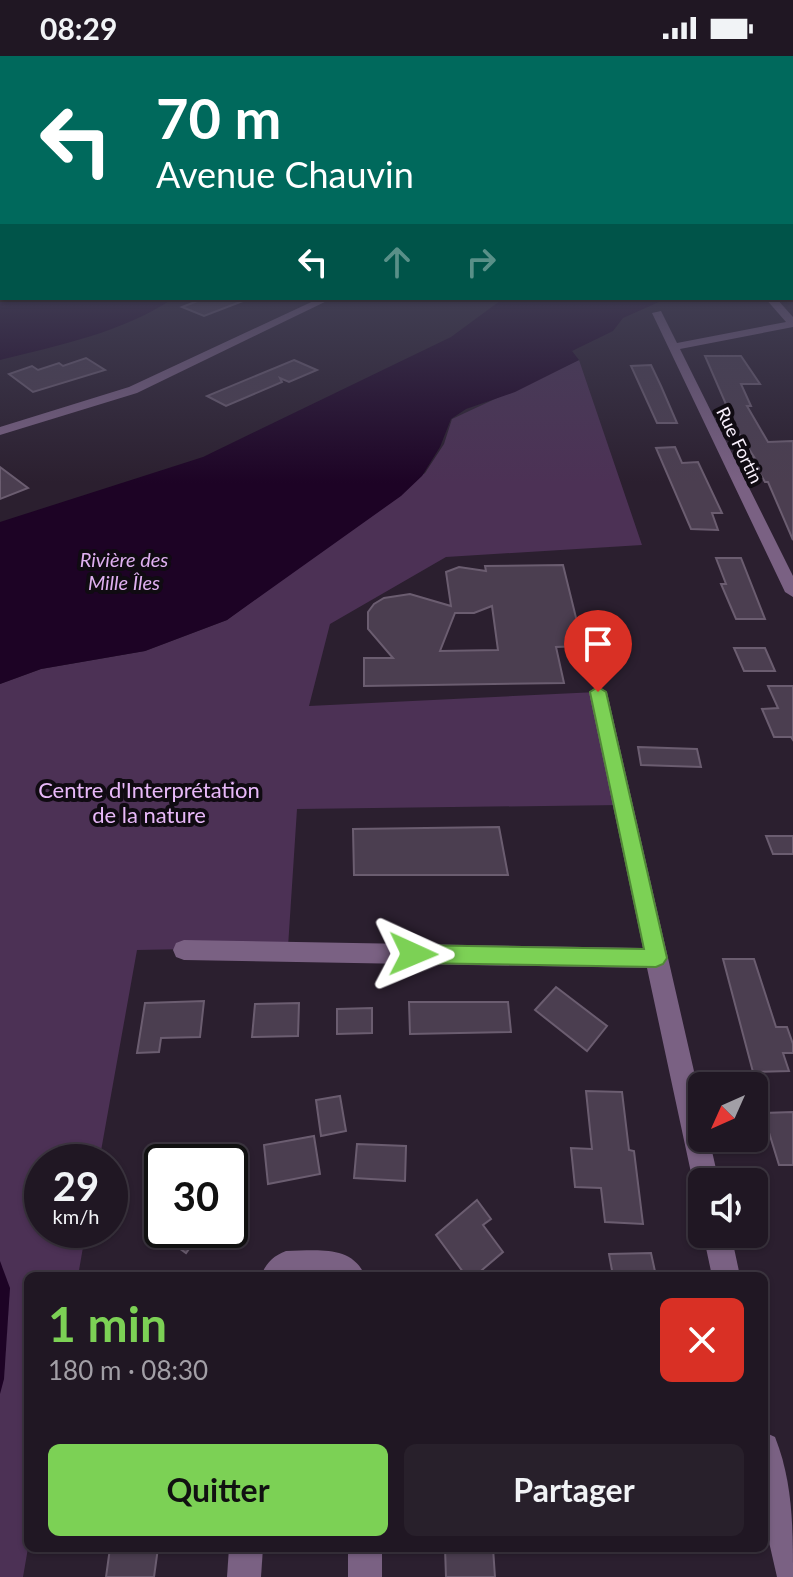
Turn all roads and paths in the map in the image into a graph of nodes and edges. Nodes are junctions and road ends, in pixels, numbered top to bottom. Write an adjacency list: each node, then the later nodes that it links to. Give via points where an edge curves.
1 (237, 341): 5 (street, via 133,390)
2 (672, 341): 4 (street, Rue Fortin)
3 (706, 341): 4 (street)
4 (675, 347): 6 (street, Rue Fortin)
5 (0, 431)
6 (793, 592)
7 (598, 692): 9 (street)
8 (184, 950): 9 (street)
9 (656, 958): 10 (street)
10 (703, 1168)
11 (720, 1248): 14 (street)
12 (279, 1272): 13 (street, via 286,1265 336,1265)
13 (346, 1272)
14 (725, 1272)
15 (768, 1464): 18 (street)
16 (246, 1552): 19 (street)
17 (365, 1552): 20 (street)
18 (791, 1558)
19 (244, 1577)
20 (365, 1577)

